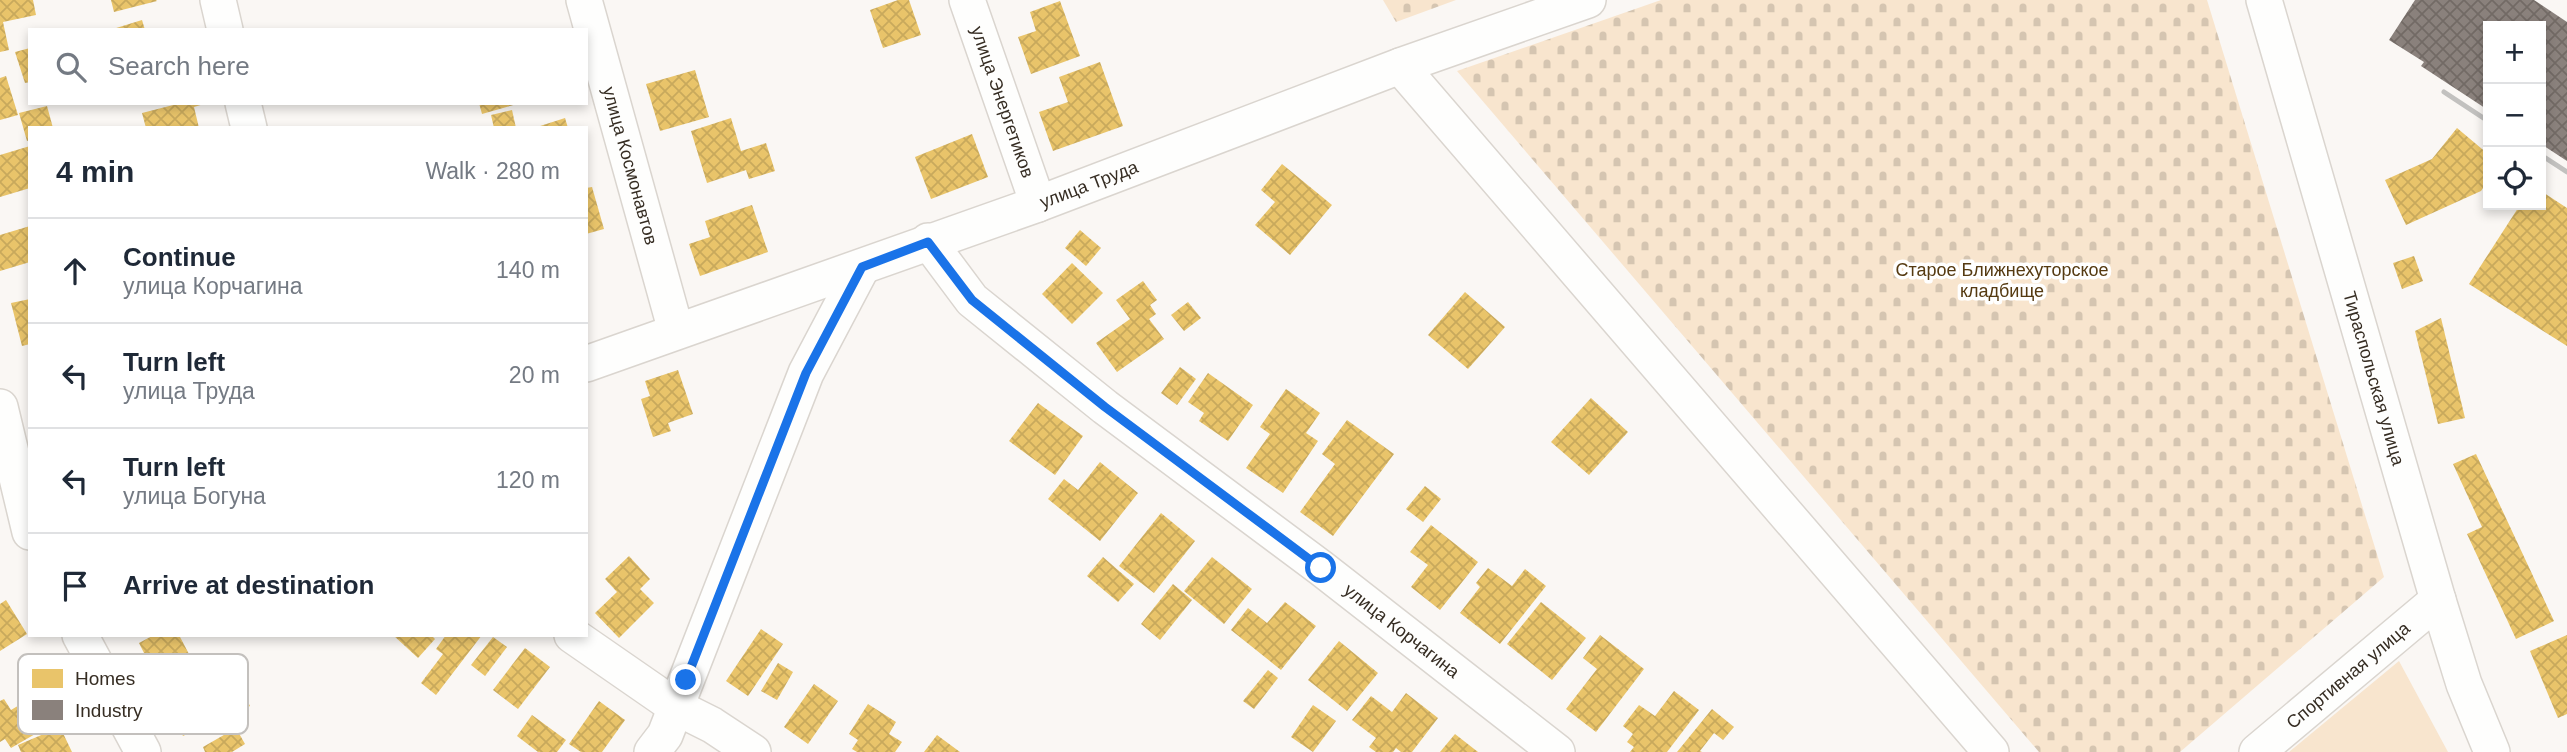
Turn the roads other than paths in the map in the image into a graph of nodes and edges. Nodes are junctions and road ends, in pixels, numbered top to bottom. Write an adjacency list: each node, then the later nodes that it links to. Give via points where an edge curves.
1 (218, 0): 6 (street)
2 (584, 0): 13 (street, улица Космонавтов)
3 (967, 0): 10 (street, улица Энергетиков)
4 (1588, 0): 7 (street, улица Труда)
5 (2264, 0): 19 (street, Тираспольская улица)
6 (225, 28)
7 (1400, 66): 10 (street, улица Труда); 29 (street)
8 (243, 105): 9 (street)
9 (249, 126)
10 (1038, 204): 11 (street, улица Труда)
11 (928, 242): 12 (street, улица Труда); 28 (street, улица Корчагина, via 972,300)
12 (862, 267): 13 (street, улица Труда); 23 (street, via 806,373)
13 (676, 331): 14 (street, улица Труда)
14 (588, 363)
15 (0, 407): 16 (street)
16 (28, 526)
17 (28, 530): 18 (street)
18 (0, 537)
19 (2438, 600): 30 (street, Спортивная улица); 31 (street, Тираспольская улица, via 2464,684)
20 (81, 637): 22 (street)
21 (575, 637): 23 (street)
22 (90, 654)
23 (676, 707): 26 (street); 27 (street)
24 (133, 734): 25 (street)
25 (143, 752)
26 (652, 752)
27 (753, 752)
28 (1557, 752)
29 (1990, 752)
30 (2257, 752)
31 (2492, 752)

